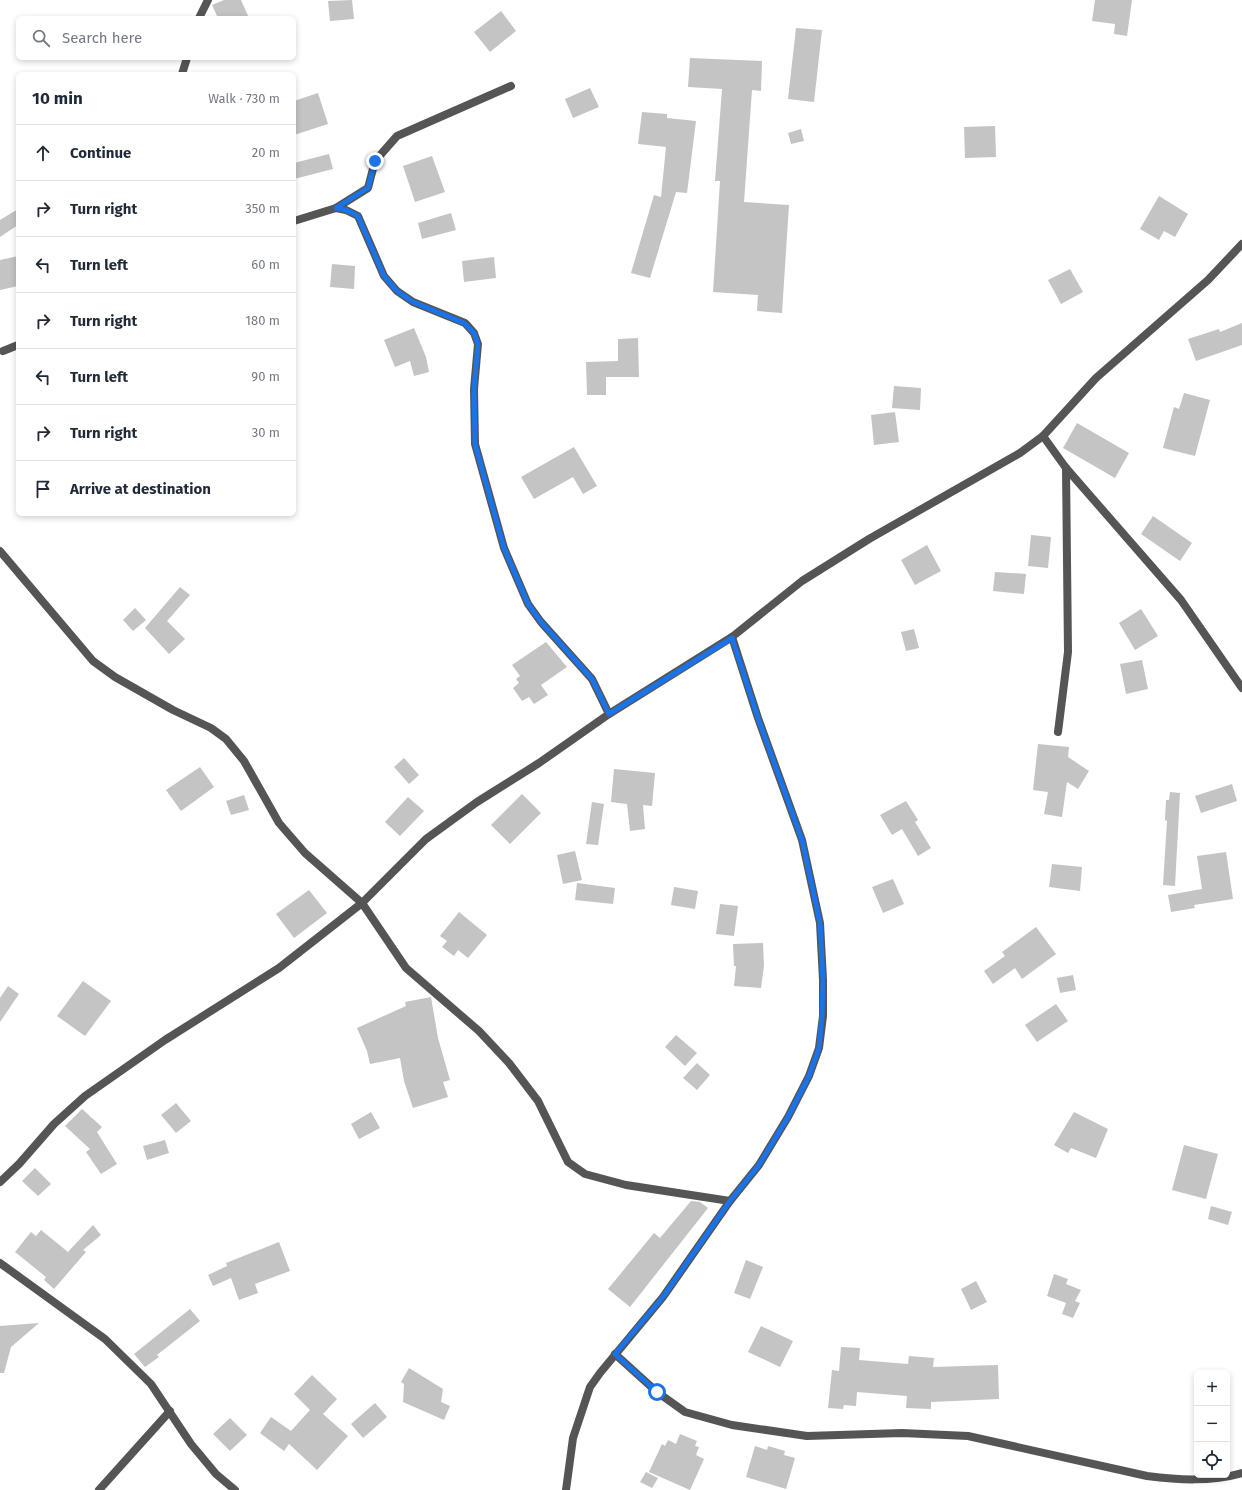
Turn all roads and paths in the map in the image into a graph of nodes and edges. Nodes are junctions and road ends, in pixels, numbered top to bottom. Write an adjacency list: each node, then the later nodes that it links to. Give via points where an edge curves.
1 (208, 0): 2 (street)
2 (200, 16)
3 (186, 60): 4 (street)
4 (183, 72)
5 (511, 86): 6 (street, via 397,136 375,161 368,188)
6 (336, 208): 7 (street); 16 (street, via 358,216 384,276 397,291 413,302 464,323 474,333 478,344 474,389 475,444 504,548 528,604 592,679)
7 (296, 220)
8 (1242, 244): 11 (street, via 1208,280 1096,378)
9 (16, 346): 10 (street)
10 (3, 351)
11 (1042, 436): 12 (street); 14 (street, via 1020,453 869,539 802,581)
12 (1066, 468): 15 (street, via 1181,600); 17 (street, via 1068,652)
13 (0, 551): 18 (street, via 93,661 115,677 211,728 226,739 244,760 279,823 305,853)
14 (732, 638): 16 (street); 20 (street, via 802,840 820,923 823,980 819,1048 809,1076 759,1165)
15 (1242, 688)
16 (609, 714): 18 (street, via 426,839)
17 (1058, 732)
18 (362, 903): 19 (street, via 278,968 165,1040 85,1096 54,1124); 20 (street, via 406,968 479,1031 509,1063 538,1101 568,1162 585,1174 626,1185)
19 (0, 1182)
20 (730, 1201): 22 (street, via 663,1297)
21 (0, 1263): 23 (street, via 105,1339 151,1384)
22 (615, 1354): 24 (street, via 657,1392 685,1412 732,1425 806,1436 902,1433 968,1436 1174,1480 1225,1478); 27 (street, via 590,1387 573,1438)
23 (170, 1410): 25 (street); 26 (street, via 191,1444 216,1474)
24 (1242, 1473)
25 (99, 1490)
26 (235, 1490)
27 (566, 1490)

